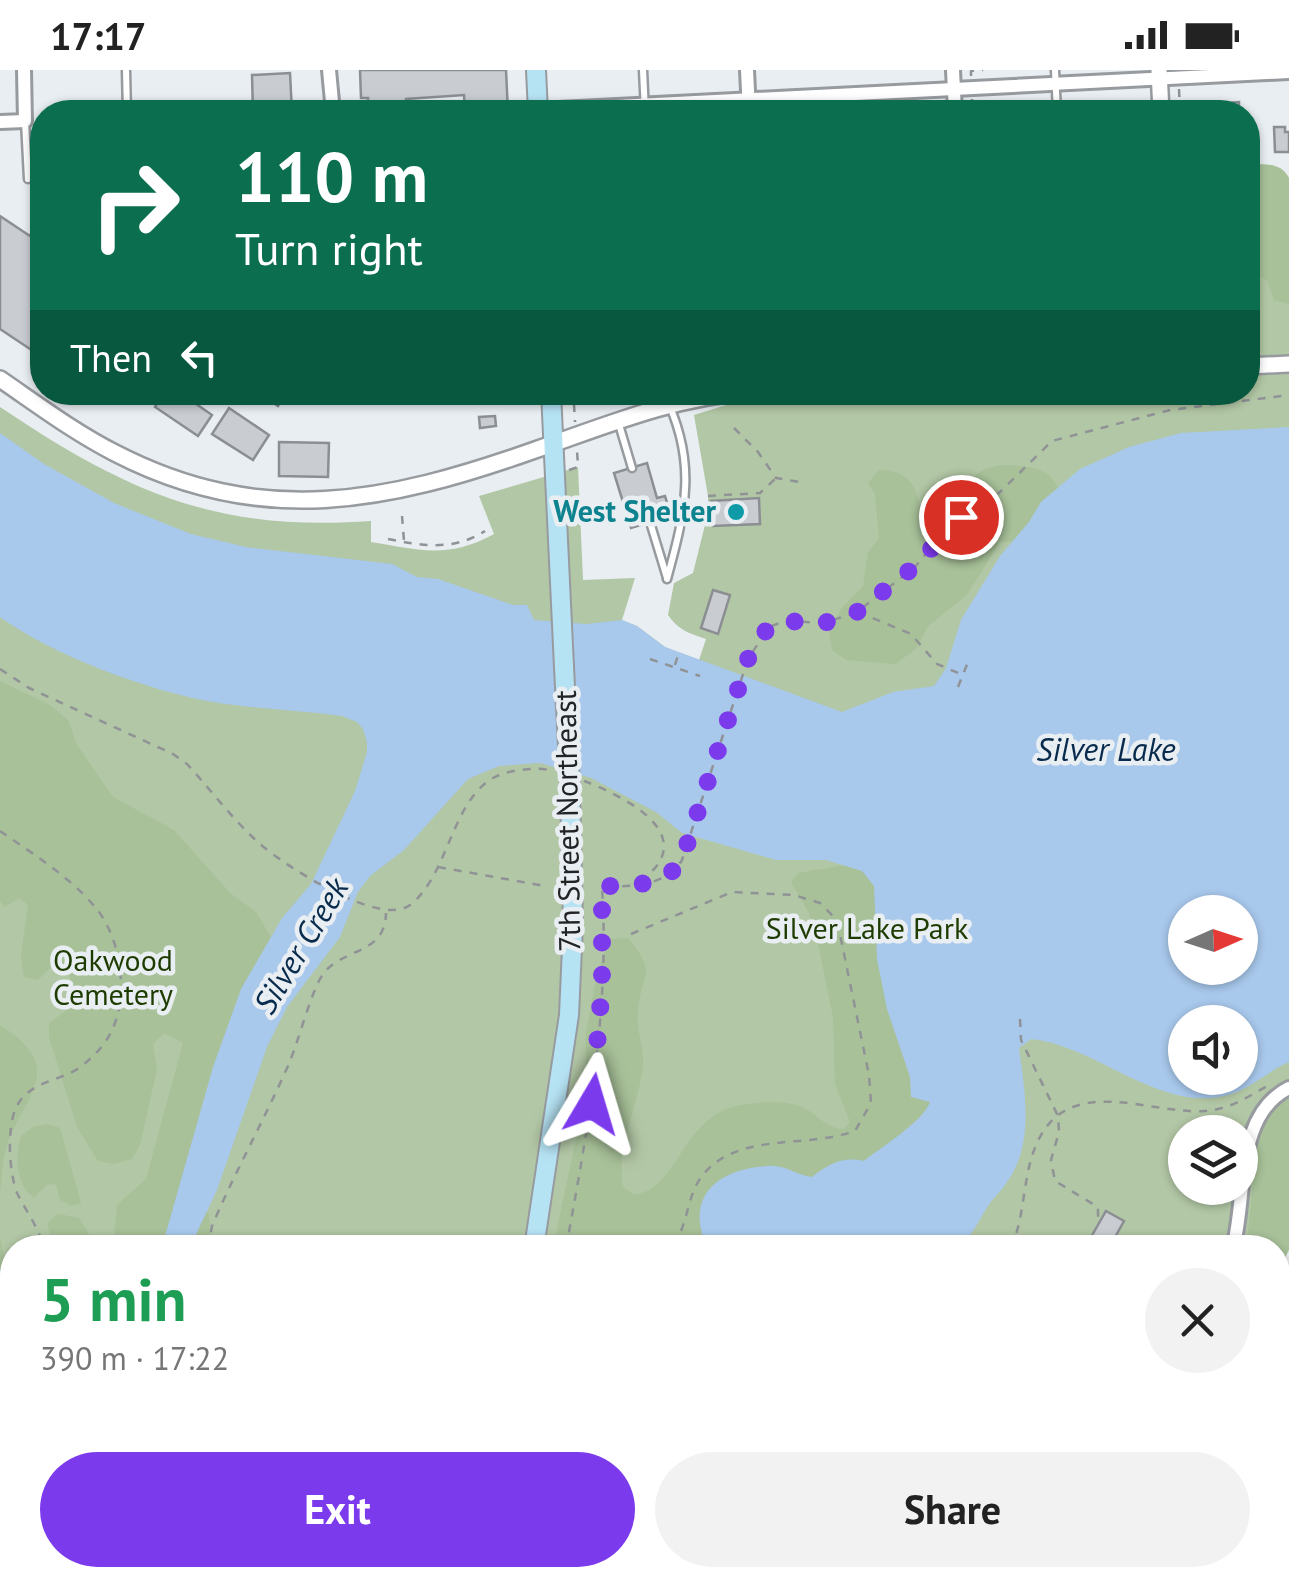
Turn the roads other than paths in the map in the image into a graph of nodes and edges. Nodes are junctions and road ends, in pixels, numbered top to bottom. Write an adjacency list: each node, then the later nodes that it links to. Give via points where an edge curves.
1 (24, 70): 22 (street)
2 (126, 70): 13 (lane)
3 (329, 70): 14 (street)
4 (536, 70): 15 (main road)
5 (643, 70): 16 (lane)
6 (747, 70): 17 (street)
7 (953, 70): 11 (street)
8 (1289, 72): 9 (street)
9 (1160, 74): 10 (street); 21 (street)
10 (1055, 77): 11 (street)
11 (954, 89): 12 (street); 20 (street)
12 (850, 94): 18 (street); 19 (lane)
13 (127, 100)
14 (332, 100)
15 (537, 100)
16 (645, 100)
17 (749, 100)
18 (800, 100)
19 (850, 100)
20 (954, 100)
21 (1161, 100)
22 (25, 121): 23 (street); 24 (lane)
23 (0, 122)
24 (28, 179)
25 (1289, 364): 26 (street)
26 (1260, 365)
27 (0, 379): 28 (street)
28 (30, 400)
29 (38, 405): 34 (street, via 125,458 200,486 264,498 333,501 402,492)
30 (552, 405): 34 (main road, 7th Street Northeast)
31 (653, 405): 33 (street)
32 (668, 405): 36 (lane, via 681,436 686,505 667,579)
33 (618, 421): 34 (street); 35 (lane)
34 (554, 444): 38 (main road, 7th Street Northeast, bridge, via 573,925 569,1015)
35 (632, 468)
36 (650, 522)
37 (1282, 1085): 39 (street, via 1253,1130)
38 (536, 1235)
39 (1235, 1235)

